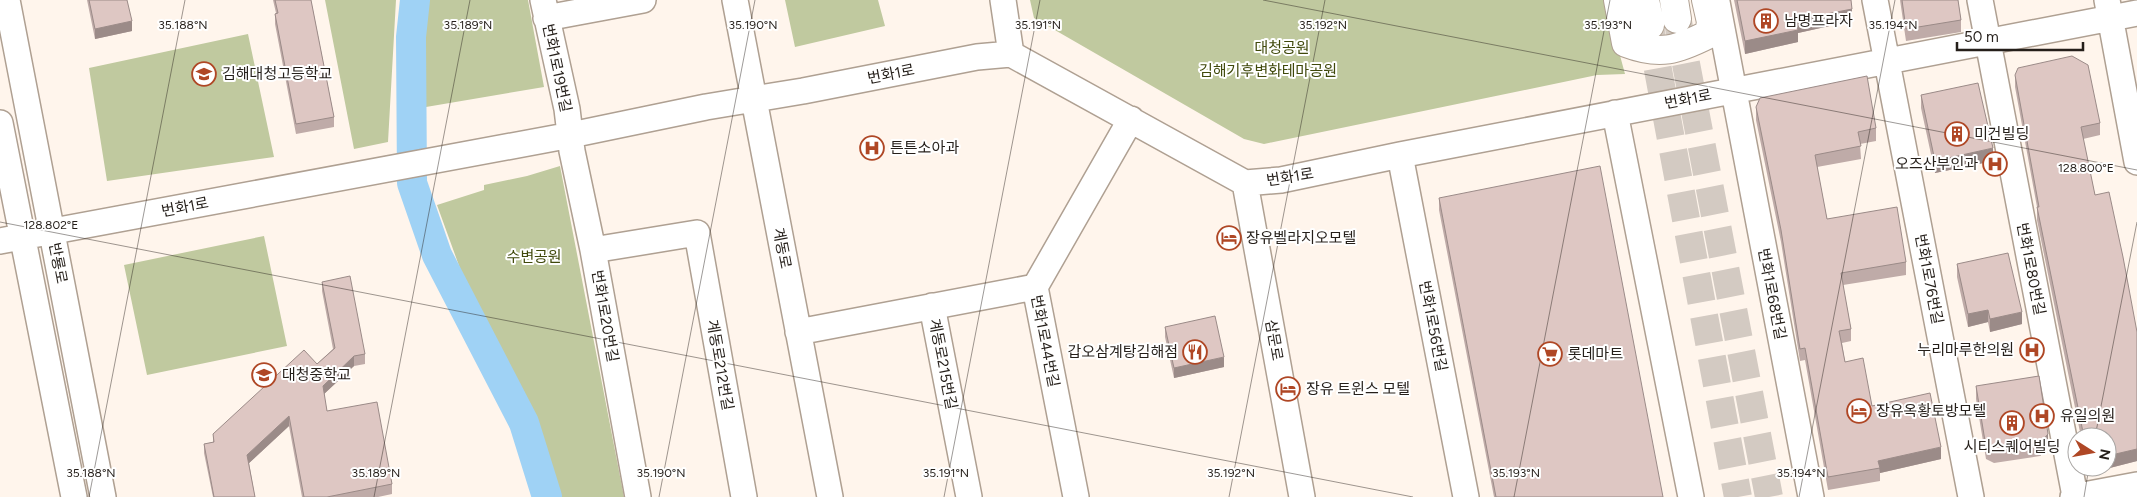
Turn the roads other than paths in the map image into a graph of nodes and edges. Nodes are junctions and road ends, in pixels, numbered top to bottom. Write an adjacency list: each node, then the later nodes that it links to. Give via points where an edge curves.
1 (7, 0): 25 (street, 반룡로)
2 (643, 0): 10 (street)
3 (735, 0): 17 (street, 계동로)
4 (1003, 0): 14 (street)
5 (1618, 0): 6 (main road, via 1626,43 1641,49 1666,51 1709,34 1711,22)
6 (1706, 0)
7 (1716, 0): 16 (street, 번화1로68번길)
8 (1875, 0): 15 (street, 번화1로76번길)
9 (1980, 0): 13 (street, 번화1로80번길)
10 (544, 9): 21 (street, 번화1로19번길)
11 (2109, 9): 12 (street, 번화1로); 13 (street, 번화1로); 23 (street)
12 (2137, 13)
13 (1987, 41): 15 (street, 번화1로); 44 (street, 번화1로80번길)
14 (1011, 54): 17 (street, 번화1로, via 977,57); 19 (street, 번화1로)
15 (1887, 60): 16 (street, 번화1로); 43 (street, 번화1로76번길)
16 (1733, 90): 18 (street, 번화1로); 42 (street, 번화1로68번길)
17 (754, 99): 21 (street, 번화1로); 30 (street, 계동로)
18 (1614, 113): 22 (street, 번화1로); 41 (street)
19 (1131, 119): 24 (street, 번화1로); 28 (street, 번화1로44번길)
20 (0, 123): 26 (street, 반룡로)
21 (571, 135): 25 (street, 번화1로); 27 (street, 번화1로20번길)
22 (1400, 155): 24 (street, 번화1로, via 1281,180); 40 (street, 번화1로56번길)
23 (2137, 162)
24 (1245, 183): 39 (street, 삼문로)
25 (52, 232): 26 (street, 번화1로); 33 (street, 반룡로)
26 (11, 239): 32 (street, 반룡로)
27 (593, 250): 34 (street, 번화1로20번길); 35 (street, 계동로212번길, via 697,233)
28 (1034, 286): 29 (street); 38 (street, 번화1로44번길)
29 (932, 306): 30 (street, 계동로215번길); 37 (street, 계동로215번길)
30 (798, 332): 36 (street, 계동로)
31 (2137, 485): 44 (street)
32 (74, 497)
33 (103, 497)
34 (638, 497)
35 (744, 497)
36 (830, 497)
37 (969, 497)
38 (1076, 497)
39 (1302, 497)
40 (1466, 497)
41 (1691, 497)
42 (1811, 497)
43 (1971, 497)
44 (2074, 497)

